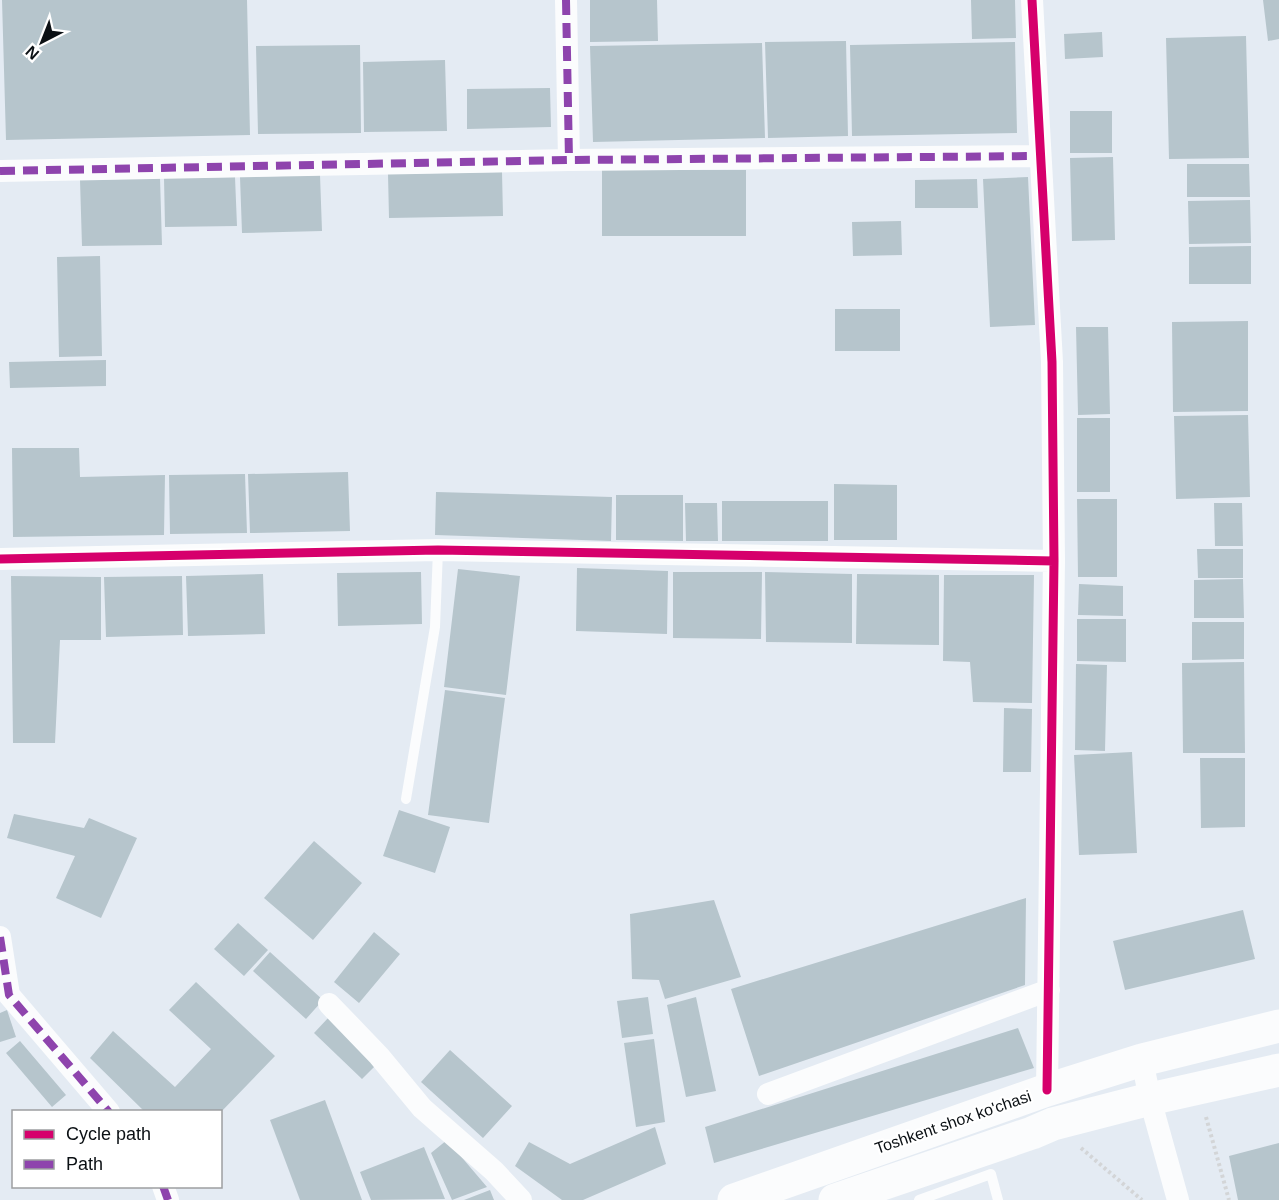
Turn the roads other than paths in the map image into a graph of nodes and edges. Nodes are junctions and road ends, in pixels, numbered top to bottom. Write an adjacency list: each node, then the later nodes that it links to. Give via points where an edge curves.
1 (566, 0): 4 (street)
2 (1032, 0): 3 (street)
3 (1040, 156): 4 (street); 8 (street, via 1052,362)
4 (569, 160): 5 (street)
5 (0, 171)
6 (438, 550): 7 (street); 8 (street); 9 (lane, via 435,627)
7 (0, 559)
8 (1054, 561): 11 (street)
9 (406, 799)
10 (0, 937): 12 (street)
11 (1048, 990): 17 (street); 18 (street)
12 (4, 996): 20 (street)
13 (329, 1004): 22 (street, via 422,1108)
14 (1279, 1026): 15 (main road, Toshkent shox ko'chasi)
15 (1142, 1060): 17 (main road, Toshkent shox ko'chasi); 19 (street)
16 (1279, 1070): 19 (main road, Toshkent shox ko'chasi)
17 (1047, 1090): 23 (main road, Toshkent shox ko'chasi)
18 (768, 1094)
19 (1150, 1099): 24 (main road, Toshkent shox ko'chasi, via 1053,1124); 27 (street)
20 (107, 1110)
21 (948, 1195): 25 (lane); 26 (lane, via 991,1174)
22 (521, 1200)
23 (734, 1200)
24 (835, 1200)
25 (920, 1200)
26 (998, 1200)
27 (1178, 1200)

